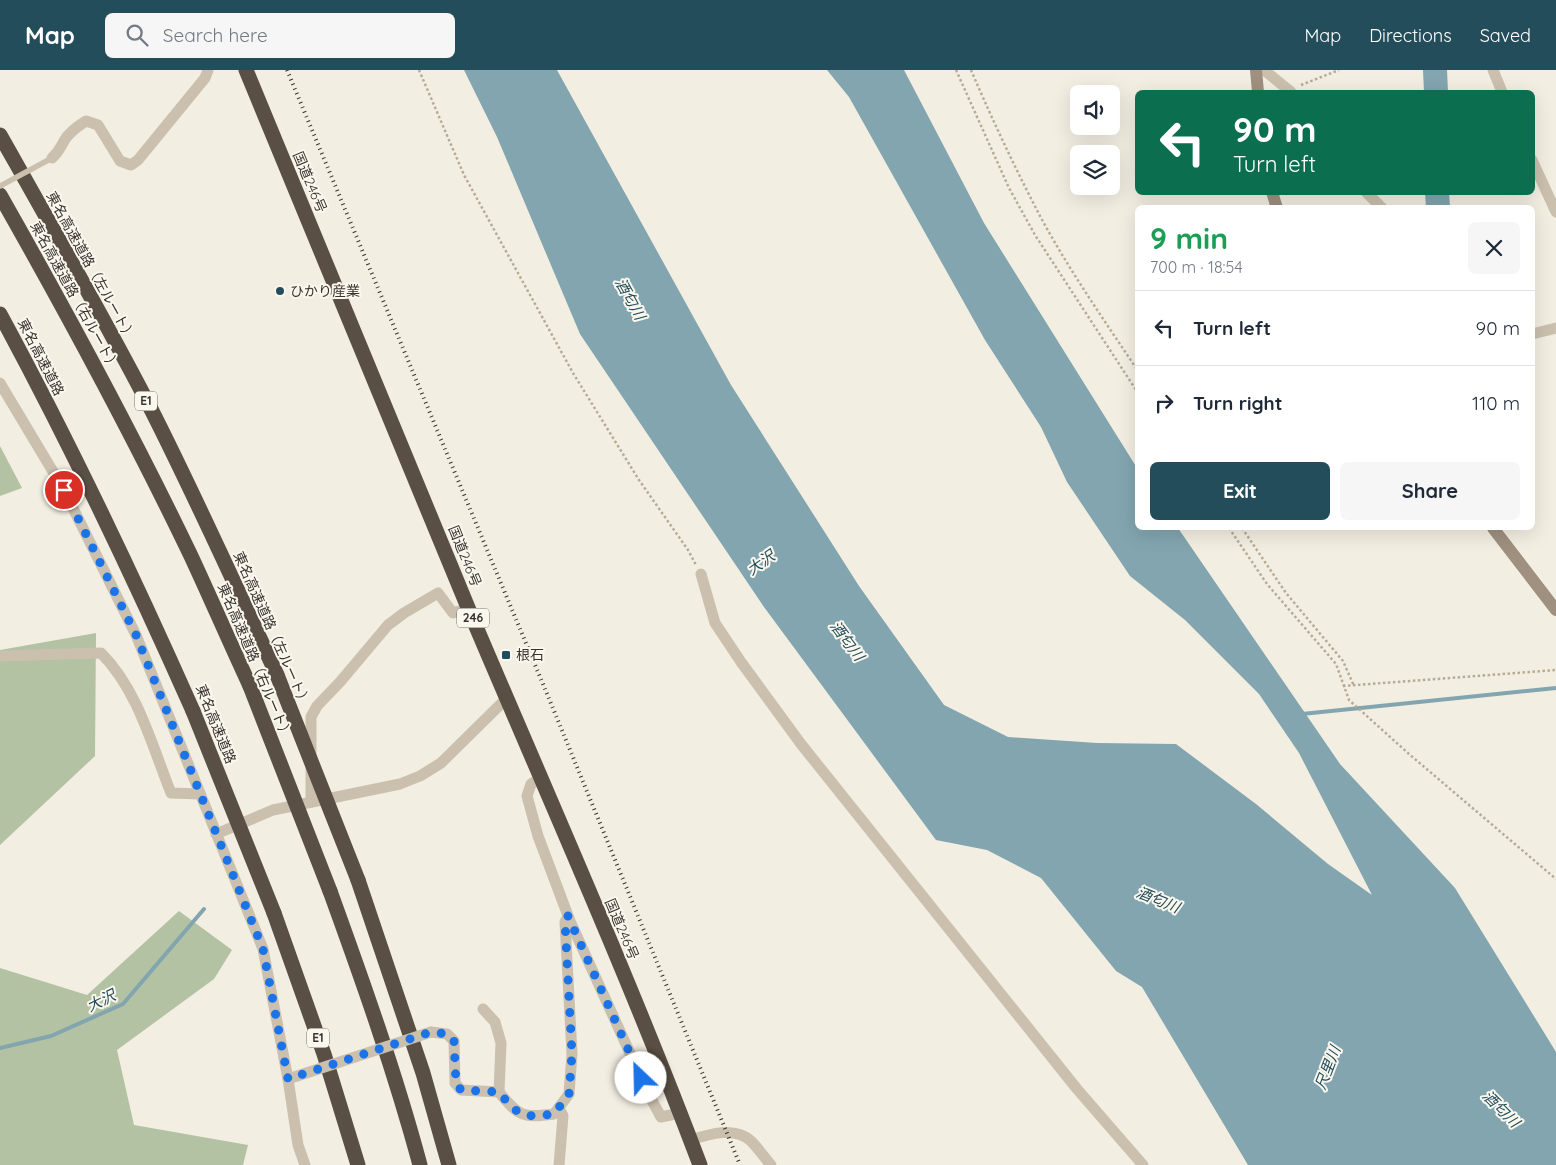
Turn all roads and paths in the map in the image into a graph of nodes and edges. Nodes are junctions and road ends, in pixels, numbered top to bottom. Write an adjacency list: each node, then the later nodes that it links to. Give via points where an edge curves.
1 (208, 70): 15 (street, via 205,78 131,165 120,161 98,125 86,121 74,129 64,140 61,151)
2 (246, 70): 32 (highway, 国道246号 / 246)
3 (419, 70): 31 (path, via 464,175 573,374)
4 (956, 70): 27 (path, via 1026,219)
5 (971, 70): 25 (path, via 1040,216)
6 (1256, 70): 10 (street)
7 (1264, 70): 11 (street)
8 (1339, 70): 12 (path)
9 (1493, 70): 13 (street)
10 (1258, 90)
11 (1289, 90)
12 (1292, 90)
13 (1501, 90)
14 (0, 135): 56 (highway, 東名高速道路（左ルート） / E1, bridge, via 151,411 277,675 358,880 420,1064)
15 (52, 158): 17 (lane, bridge)
16 (1535, 166): 21 (street)
17 (0, 186)
18 (0, 195): 55 (highway, 東名高速道路（右ルート） / E1, bridge, via 125,424 191,556 250,686 361,977)
19 (1369, 195): 20 (street)
20 (1379, 205)
21 (1556, 212)
22 (0, 314): 54 (highway, 東名高速道路 / E1, bridge, via 137,585 194,711 274,913 324,1054)
23 (1556, 328): 24 (street)
24 (1535, 333)
25 (1135, 366)
26 (0, 383): 40 (street, via 64,490 136,635)
27 (1135, 388)
28 (1230, 530): 36 (path, via 1267,584 1336,664)
29 (1243, 530): 37 (path, via 1286,593 1343,661)
30 (1495, 530): 33 (street)
31 (701, 574): 60 (street, via 714,622 801,744 1065,1074)
32 (469, 608): 38 (highway, 国道246号 / 246); 41 (street, via 453,613 438,593 404,613 388,625 317,706 311,717)
33 (1555, 609)
34 (0, 656): 40 (street, via 101,653 116,668 135,703 171,793)
35 (1556, 670): 37 (path)
36 (1343, 686): 37 (path); 43 (path, via 1349,700)
37 (1354, 686)
38 (507, 698): 39 (highway, 国道246号 / 246); 41 (street, via 441,763 420,776 400,784)
39 (541, 778): 44 (street, via 531,784 527,796 538,836); 49 (highway, 国道246号 / 246)
40 (200, 794): 42 (street)
41 (311, 802): 42 (street, via 273,810)
42 (216, 834): 46 (street, via 263,949)
43 (1556, 879)
44 (568, 916): 48 (street, via 565,922 572,1054 569,1094); 49 (street, via 661,1118)
45 (483, 1008): 47 (street, via 495,1022 501,1043)
46 (288, 1079): 47 (street, bridge, via 431,1032 447,1034 454,1041 456,1083 461,1090); 51 (street)
47 (499, 1092): 48 (street, via 519,1114 536,1117 554,1114)
48 (559, 1108): 57 (street, via 563,1116)
49 (680, 1113): 50 (highway, 国道246号 / 246)
50 (691, 1140): 58 (highway, 国道246号 / 246); 59 (street, via 708,1135 740,1134 751,1141)
51 (298, 1145): 52 (street); 53 (street)
52 (296, 1165)
53 (305, 1165)
54 (358, 1165)
55 (420, 1165)
56 (449, 1165)
57 (558, 1165)
58 (700, 1165)
59 (771, 1165)
60 (1143, 1165)

